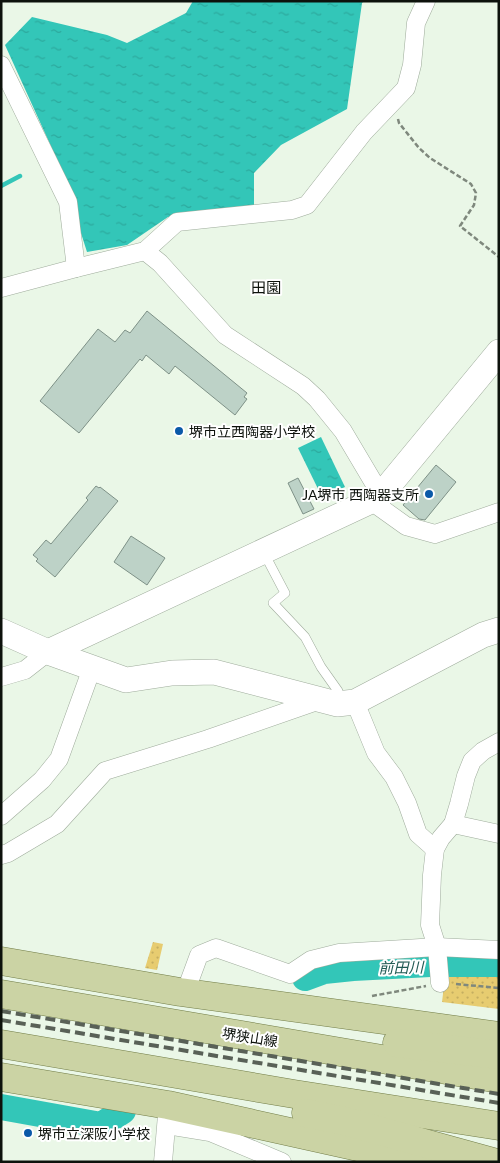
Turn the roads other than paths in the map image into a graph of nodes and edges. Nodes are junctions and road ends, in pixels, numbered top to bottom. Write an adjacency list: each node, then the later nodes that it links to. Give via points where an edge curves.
1 (426, 1): 3 (street, via 416,23 406,88 364,132 307,205 292,210 177,222)
2 (1, 65): 4 (street, via 68,202)
3 (145, 251): 4 (street); 7 (street, via 160,263 225,335 303,386 317,399 343,431)
4 (76, 268): 5 (street)
5 (1, 288)
6 (499, 352): 7 (street)
7 (376, 498): 8 (street, via 406,526 434,534); 9 (street)
8 (499, 512)
9 (263, 550): 12 (street); 15 (lane, via 285,594 274,603 304,637 338,691)
10 (1, 631): 12 (street)
11 (497, 635): 15 (street, via 483,636)
12 (48, 652): 13 (street); 14 (street, via 25,670)
13 (92, 668): 15 (street, via 126,680 172,673 214,672); 17 (street, via 59,758 42,780)
14 (1, 677)
15 (338, 702): 20 (street, via 394,777 418,834); 21 (street, via 105,771 57,824)
16 (499, 742): 18 (street, via 472,761)
17 (1, 816)
18 (453, 824): 19 (street); 20 (street)
19 (499, 834)
20 (435, 848): 22 (street, via 430,925)
21 (1, 855)
22 (437, 947): 23 (street); 25 (street); 26 (street, via 339,953 311,960 290,974 216,948 199,956)
23 (499, 950)
24 (1, 961): 26 (main road)
25 (440, 979)
26 (185, 992): 29 (main road)
27 (1, 994): 28 (main road, 堺狭山線)
28 (233, 1034): 31 (main road, via 322,1035); 33 (main road, 堺狭山線)
29 (499, 1036)
30 (12, 1046): 35 (main road); 39 (main road, via 344,1121)
31 (499, 1055)
32 (1, 1077): 34 (main road)
33 (499, 1078)
34 (167, 1115): 36 (street); 37 (street); 38 (main road)
35 (499, 1126)
36 (163, 1162)
37 (282, 1162)
38 (426, 1162)
39 (493, 1162)

